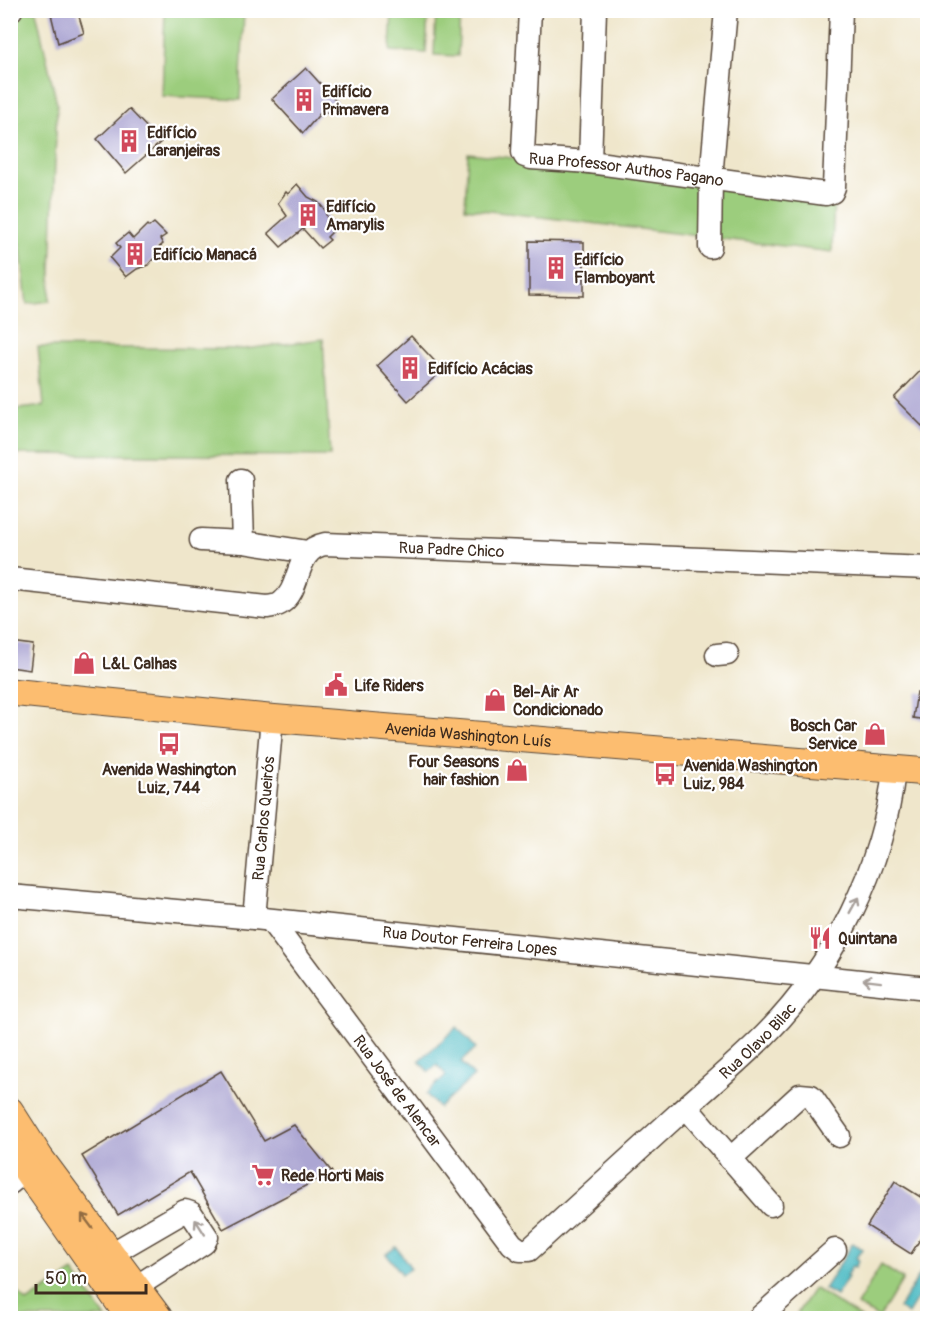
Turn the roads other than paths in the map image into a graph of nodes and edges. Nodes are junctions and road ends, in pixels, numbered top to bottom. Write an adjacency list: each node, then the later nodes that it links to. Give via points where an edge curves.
1 (530, 10): 5 (street, Rua Professor Authos Pagano, via 523,152 531,158)
2 (594, 10): 5 (street)
3 (726, 10): 6 (street)
4 (841, 10): 6 (street, Rua Professor Authos Pagano, via 832,192)
5 (590, 162): 6 (street, Rua Professor Authos Pagano)
6 (711, 178): 7 (street)
7 (710, 247)
8 (241, 480): 10 (street)
9 (201, 540): 10 (street)
10 (243, 542): 11 (street)
11 (308, 552): 12 (street, Rua Padre Chico, via 325,544); 13 (street, via 290,594 281,604 267,608)
12 (927, 568)
13 (10, 579)
14 (10, 692): 16 (main road, Avenida Washington Luís)
15 (10, 709): 16 (main road, Avenida Washington Luís)
16 (272, 726): 18 (main road, Avenida Washington Luís, via 654,764); 21 (street, Rua Carlos Queirós)
17 (927, 772): 18 (main road, Avenida Washington Luís)
18 (893, 777): 19 (main road, Avenida Washington Luís); 22 (street, Rua Olavo Bilac, one-way to 18, via 860,897 877,847)
19 (927, 788)
20 (10, 896): 21 (street, Rua Doutor Ferreira Lopes)
21 (262, 919): 22 (street, Rua Doutor Ferreira Lopes); 31 (street, Rua José de Alencar, via 512,1244)
22 (816, 975): 23 (street, Rua Doutor Ferreira Lopes, one-way to 22); 24 (street, Rua Olavo Bilac, via 766,1034)
23 (927, 988)
24 (686, 1107): 28 (street); 31 (street, Rua Olavo Bilac)
25 (10, 1111): 29 (main road)
26 (839, 1136): 28 (street, via 811,1096 801,1095)
27 (10, 1147): 29 (main road)
28 (730, 1160): 30 (street)
29 (25, 1171): 33 (main road, one-way to 29); 35 (main road)
30 (771, 1205)
31 (529, 1250)
32 (835, 1250): 37 (street)
33 (111, 1254): 34 (main road); 34 (street, one-way to 33, via 204,1243 207,1237 191,1213 185,1211)
34 (136, 1287): 36 (main road)
35 (130, 1318)
36 (159, 1318)
37 (759, 1318)

